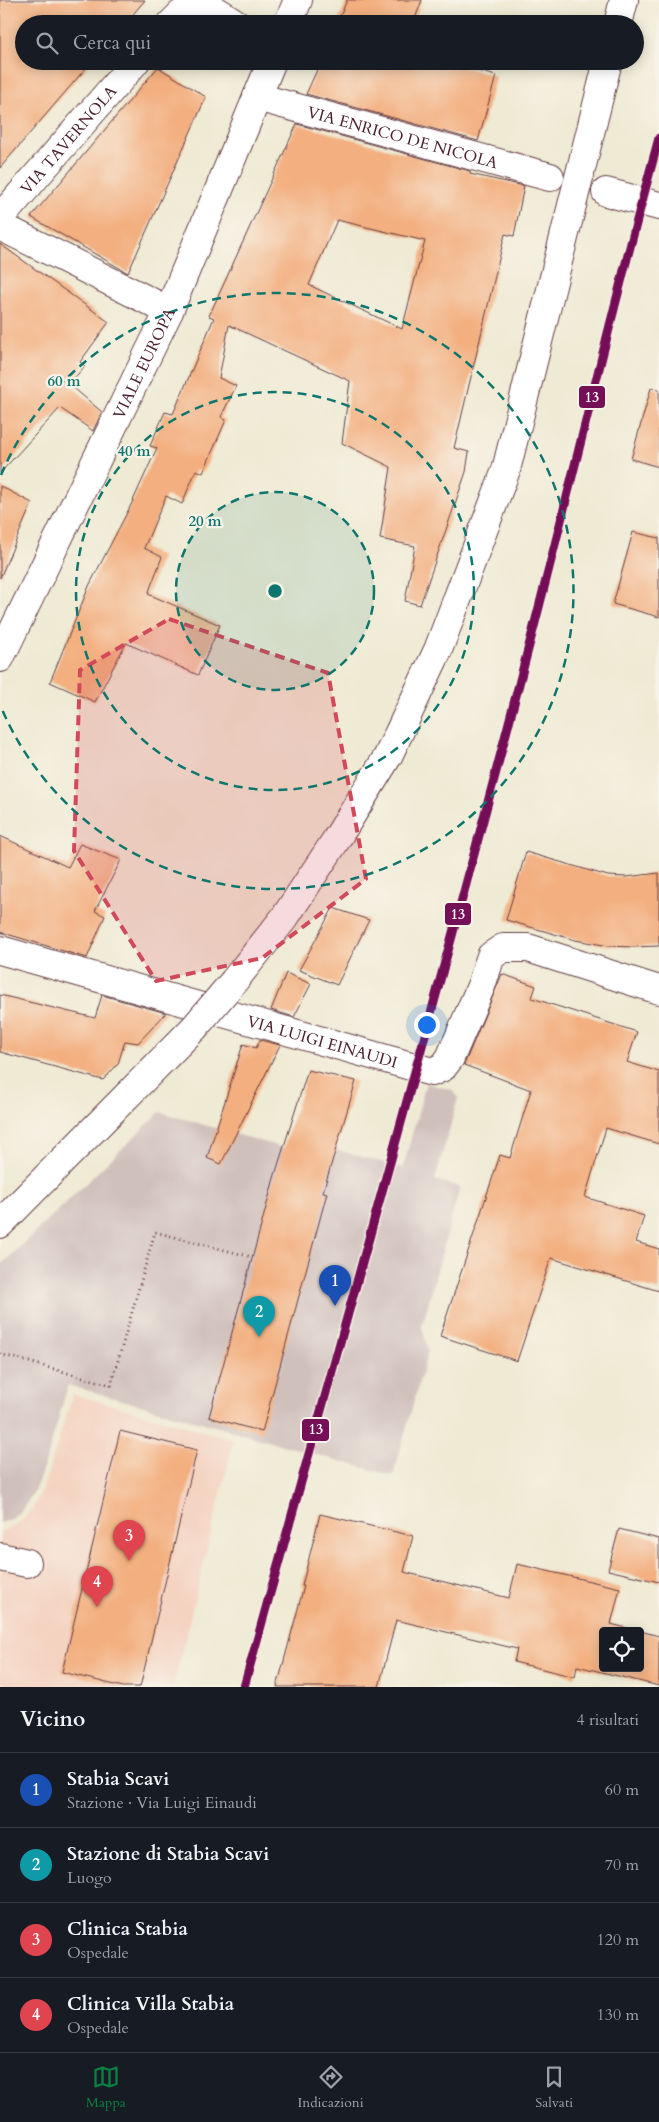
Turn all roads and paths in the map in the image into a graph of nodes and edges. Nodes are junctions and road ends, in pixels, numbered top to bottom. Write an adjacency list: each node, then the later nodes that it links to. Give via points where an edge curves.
1 (624, 0): 5 (main road)
2 (209, 3): 3 (main road); 4 (main road)
3 (180, 15)
4 (225, 15)
5 (620, 15)
6 (128, 70): 13 (main road, VIA TAVERNOLA)
7 (267, 70): 9 (main road, VIALE EUROPA)
8 (606, 70): 19 (main road, bridge, via 506,470 438,650 388,756 285,917 234,981 194,1028)
9 (257, 97): 10 (main road, VIA ENRICO DE NICOLA); 15 (main road, VIALE EUROPA)
10 (550, 177)
11 (606, 192): 12 (main road)
12 (659, 206)
13 (0, 218)
14 (0, 226): 15 (main road)
15 (169, 311): 16 (main road, VIALE EUROPA)
16 (0, 658)
17 (0, 950): 18 (main road, VIA LUIGI EINAUDI, via 432,1072 443,1067 450,1058 491,956 503,948 528,948)
18 (659, 990)
19 (0, 1224)
20 (252, 1257): 21 (path, via 155,1232 111,1385)
21 (0, 1354)
22 (0, 1557): 23 (main road)
23 (27, 1563)

